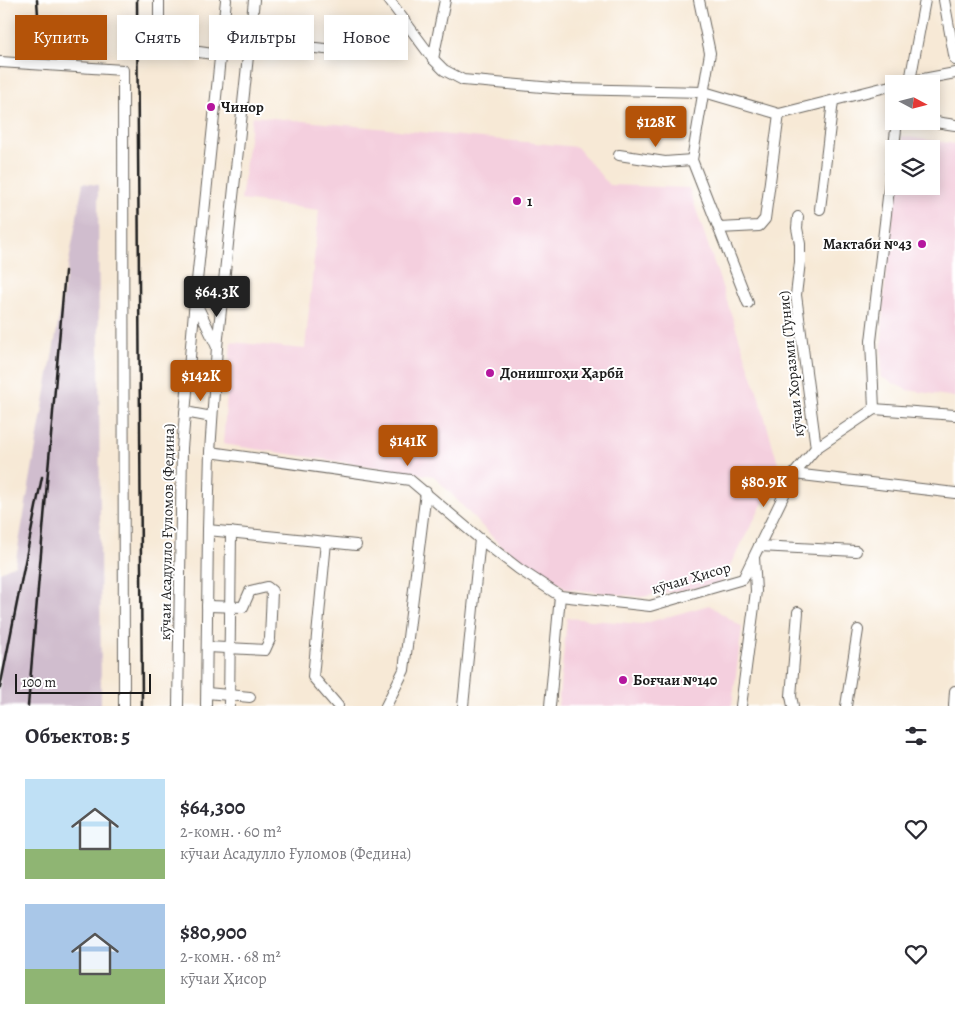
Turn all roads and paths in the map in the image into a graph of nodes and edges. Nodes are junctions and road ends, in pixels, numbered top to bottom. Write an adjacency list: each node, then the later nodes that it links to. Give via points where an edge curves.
1 (159, 0): 11 (street, via 159,42 164,47)
2 (226, 0): 9 (street, кӯчаи Асадулло Ғуломов (Федина))
3 (254, 0): 10 (street)
4 (389, 0): 14 (street)
5 (445, 0): 14 (street)
6 (699, 0): 21 (street, via 710,53)
7 (925, 0): 18 (street)
8 (944, 0): 15 (street)
9 (224, 15)
10 (252, 15)
11 (209, 53)
12 (219, 60): 32 (street, кӯчаи Асадулло Ғуломов (Федина))
13 (247, 60): 34 (street)
14 (433, 60): 21 (street, via 463,80 566,89)
15 (955, 60)
16 (0, 62): 63 (street, via 123,70)
17 (955, 73): 19 (street)
18 (903, 75)
19 (940, 76)
20 (885, 87): 22 (street)
21 (704, 92): 23 (street); 28 (street)
22 (833, 101): 23 (street); 29 (street)
23 (779, 114): 31 (street, via 765,219 759,226)
24 (940, 123): 25 (street)
25 (955, 125)
26 (896, 130): 35 (street, via 870,340)
27 (619, 155): 28 (street, via 665,162)
28 (692, 160): 31 (street)
29 (820, 209)
30 (798, 217): 39 (street, кӯчаи Хоразми (Тунис), via 800,262 796,295)
31 (719, 228): 33 (street)
32 (195, 300): 34 (street); 36 (street, кӯчаи Асадулло Ғуломов (Федина))
33 (748, 302)
34 (217, 348): 37 (street)
35 (874, 409): 38 (street); 39 (street, кӯчаи Ҳисор)
36 (186, 412): 37 (street); 64 (street, кӯчаи Асадулло Ғуломов (Федина), via 182,448)
37 (212, 416): 40 (street)
38 (955, 416)
39 (816, 448): 41 (street, кӯчаи Ҳисор)
40 (210, 452): 42 (street, via 410,480); 44 (street)
41 (794, 474): 43 (street); 49 (street, кӯчаи Ҳисор)
42 (426, 492): 46 (street); 67 (street, via 404,670)
43 (955, 493)
44 (208, 530): 45 (street); 53 (street)
45 (231, 532): 47 (street); 54 (street)
46 (480, 539): 52 (street); 68 (street)
47 (326, 542): 48 (street); 66 (street, via 313,677)
48 (356, 545)
49 (759, 546): 50 (street); 51 (street, кӯчаи Ҳисор)
50 (856, 551)
51 (754, 556): 52 (street, кӯчаи Ҳисор, via 742,579 650,606); 70 (street, via 756,591)
52 (560, 596): 69 (street)
53 (207, 606): 54 (street); 57 (street)
54 (231, 606): 58 (street); 58 (street, via 243,607 250,591 267,587 272,591 270,639 265,650)
55 (798, 612): 71 (street, via 791,696)
56 (858, 630): 72 (street)
57 (207, 647): 58 (street); 60 (street)
58 (229, 647): 62 (street)
59 (955, 691): 73 (street)
60 (207, 694): 62 (street); 65 (street)
61 (250, 697): 62 (street)
62 (229, 701)
63 (124, 706)
64 (178, 706)
65 (206, 706)
66 (338, 706)
67 (386, 706)
68 (463, 706)
69 (550, 706)
70 (742, 706)
71 (793, 706)
72 (846, 706)
73 (954, 706)

